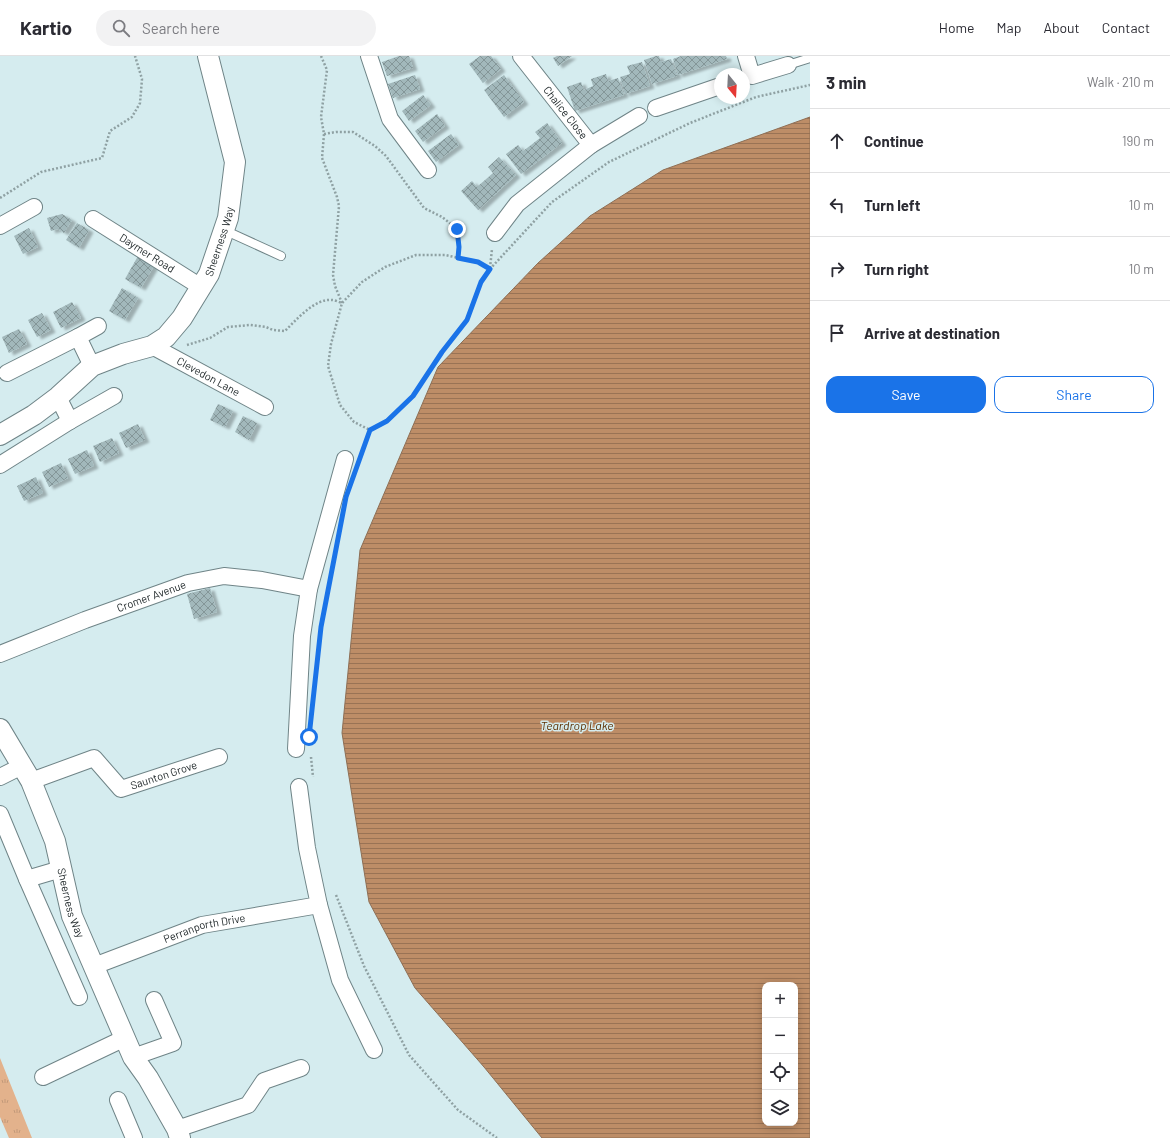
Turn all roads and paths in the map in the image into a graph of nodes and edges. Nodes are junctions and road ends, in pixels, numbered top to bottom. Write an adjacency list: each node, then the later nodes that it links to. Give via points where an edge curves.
1 (136, 56): 18 (path, via 142,79 140,103 132,117 110,131 102,158 40,172)
2 (208, 56): 22 (street, Sheerness Way, via 235,162 228,218)
3 (321, 56): 15 (path, via 327,70 321,117)
4 (369, 56): 17 (street, via 390,119)
5 (521, 56): 16 (street, Chalice Close)
6 (746, 56): 9 (street)
7 (810, 58): 8 (lane)
8 (788, 65): 10 (street)
9 (747, 68)
10 (750, 76)
11 (810, 85): 26 (path, via 756,98 690,123 608,162 552,202)
12 (714, 88): 13 (street)
13 (656, 108)
14 (639, 116): 16 (street, Chalice Close)
15 (324, 134): 25 (path, via 353,132 386,156 424,208 442,217 457,229); 28 (path, via 322,158 339,206 333,275)
16 (591, 144): 23 (street, via 517,204)
17 (428, 170)
18 (0, 198)
19 (34, 207): 21 (street)
20 (93, 219): 27 (street, Daymer Road)
21 (0, 226)
22 (224, 230): 24 (lane); 27 (street, Sheerness Way, via 209,274)
23 (495, 233)
24 (281, 256)
25 (458, 258): 26 (path, via 478,262); 28 (path, via 445,255 416,255 385,267 362,282)
26 (490, 269): 38 (path, via 481,282 467,320 413,396 387,421)
27 (201, 287): 31 (street, Sheerness Way, via 182,318)
28 (342, 304): 31 (path, via 332,300 319,303 303,313 285,331 250,325 228,327 210,338 183,346); 38 (path, via 328,366 340,405 354,422)
29 (98, 326): 30 (street)
30 (78, 337): 32 (street); 33 (street)
31 (159, 341): 32 (street); 36 (street, Clevedon Lane)
32 (92, 366): 35 (street)
33 (7, 373)
34 (114, 396): 37 (street)
35 (58, 397): 37 (street); 39 (street, via 34,415)
36 (265, 407)
37 (70, 421): 41 (street)
38 (370, 430): 40 (path)
39 (1, 432)
40 (352, 460): 42 (street)
41 (0, 465)
42 (309, 589): 43 (street, Cromer Avenue, via 224,576 188,583); 45 (street, via 302,636)
43 (0, 654)
44 (0, 729): 47 (street, Sheerness Way)
45 (303, 751): 49 (path)
46 (219, 757): 47 (street, Saunton Grove, via 121,789 94,758)
47 (27, 774): 48 (street); 51 (street, Sheerness Way, via 55,841)
48 (0, 777)
49 (306, 785): 54 (street, via 307,848)
50 (0, 814): 52 (street)
51 (61, 869): 52 (street); 55 (street, Sheerness Way, via 72,916)
52 (27, 879): 56 (street)
53 (336, 895): 66 (path, via 364,966 409,1055 458,1110)
54 (318, 905): 55 (street, Perranporth Drive, via 202,926); 59 (street, via 340,980)
55 (94, 966): 58 (street, Sheerness Way)
56 (79, 997)
57 (154, 1000): 60 (street, via 173,1043)
58 (125, 1038): 60 (street, Sheerness Way); 62 (street)
59 (374, 1050)
60 (134, 1057): 64 (street, Sheerness Way)
61 (301, 1068): 64 (street, via 264,1081 248,1105)
62 (43, 1077)
63 (118, 1100): 65 (street)
64 (179, 1134)
65 (134, 1138)
66 (497, 1138)

